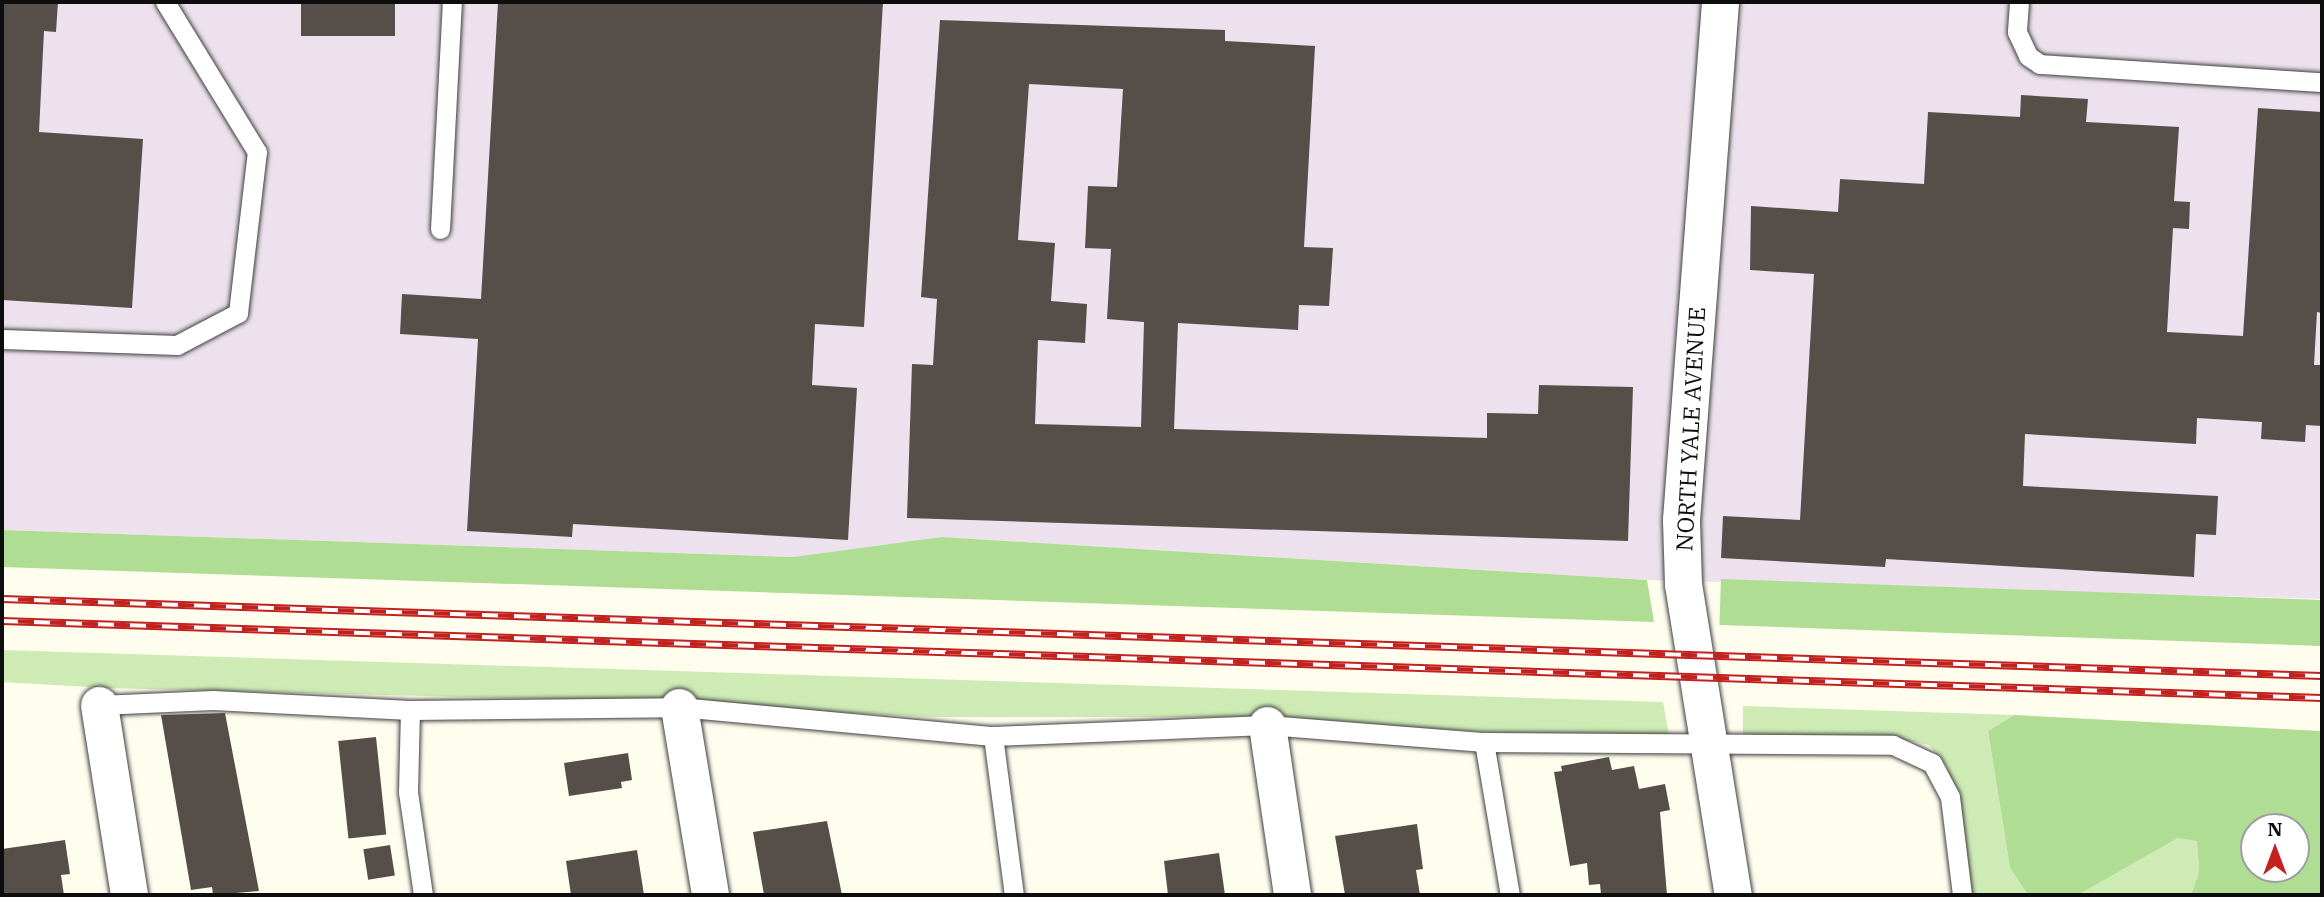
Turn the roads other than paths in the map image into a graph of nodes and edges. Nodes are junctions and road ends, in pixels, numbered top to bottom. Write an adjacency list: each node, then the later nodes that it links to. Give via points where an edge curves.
1 (164, 2): 7 (lane, via 257,152 238,313 177,345)
2 (453, 2): 6 (lane)
3 (1720, 2): 14 (street, NORTH YALE AVENUE, via 1681,520 1683,584)
4 (2019, 2): 5 (lane, via 2017,32 2028,56 2040,64)
5 (2322, 82)
6 (440, 229)
7 (2, 339)
8 (99, 705): 10 (lane, via 212,700); 15 (street)
9 (679, 708): 10 (lane); 12 (lane); 17 (street)
10 (410, 710): 16 (lane, via 408,792)
11 (1267, 725): 12 (lane); 13 (lane); 19 (street)
12 (993, 736): 18 (lane)
13 (1484, 742): 14 (lane); 20 (lane)
14 (1707, 744): 21 (street, NORTH YALE AVENUE); 22 (lane, via 1893,745 1932,763 1950,797)
15 (129, 895)
16 (423, 895)
17 (710, 895)
18 (1014, 895)
19 (1292, 895)
20 (1510, 895)
21 (1733, 895)
22 (1962, 895)

